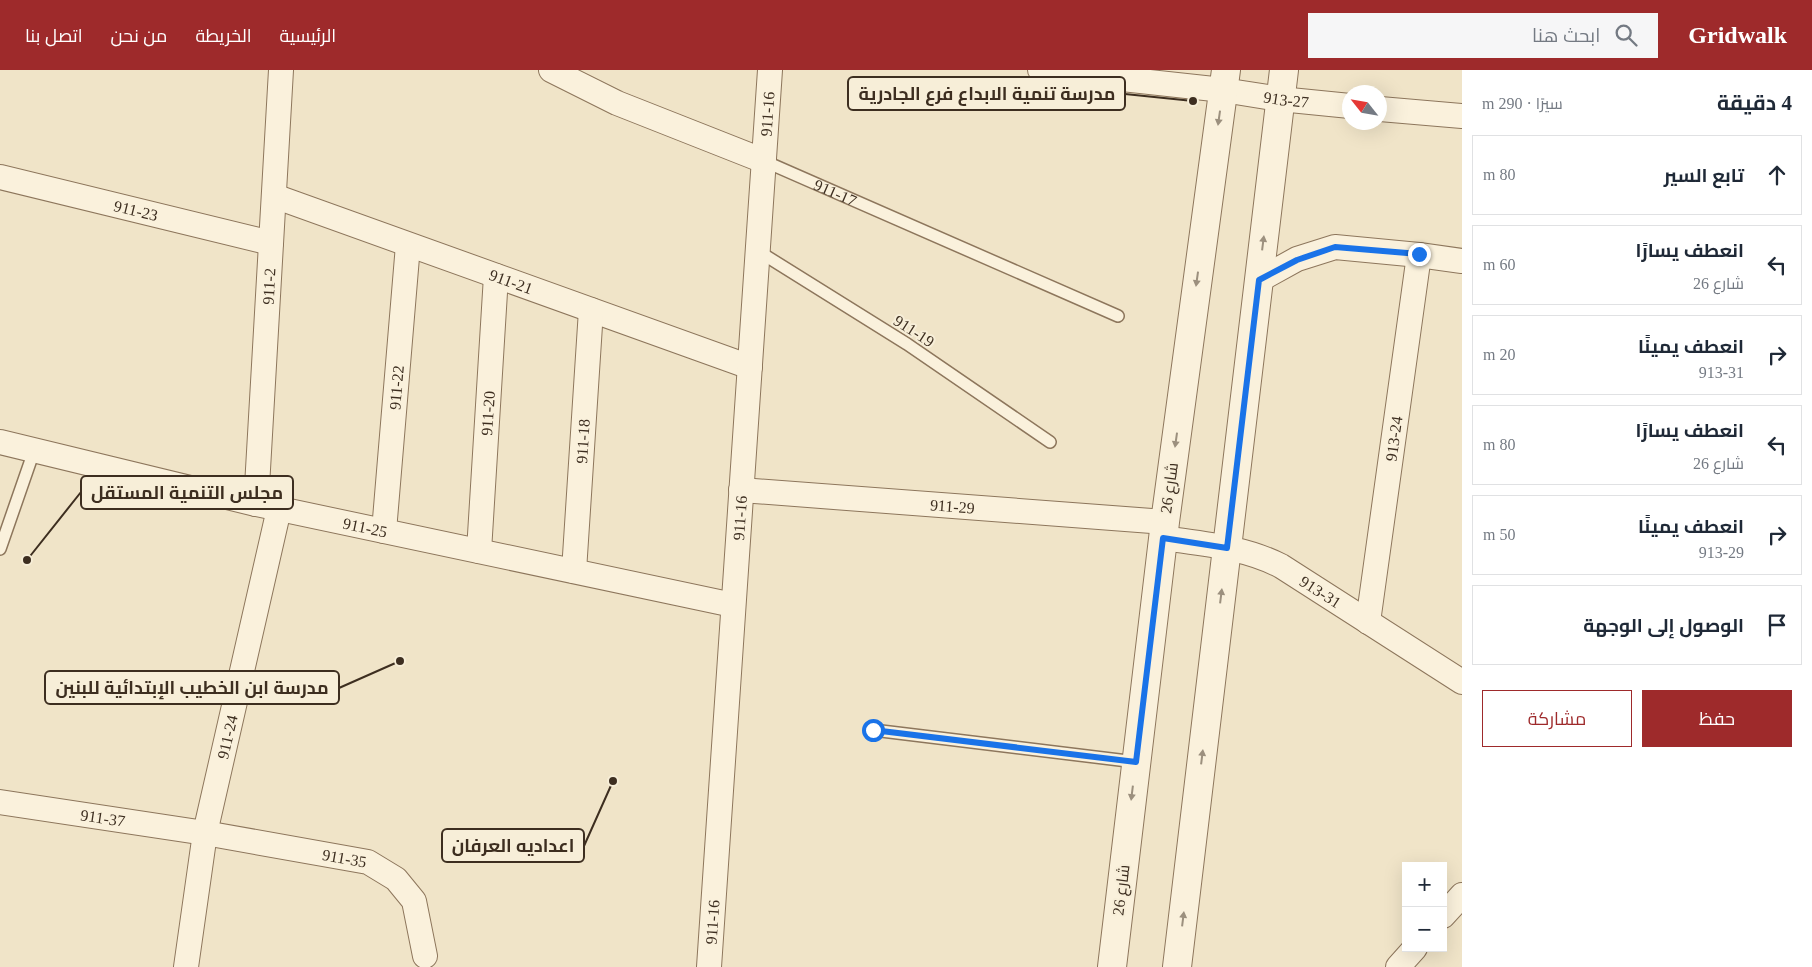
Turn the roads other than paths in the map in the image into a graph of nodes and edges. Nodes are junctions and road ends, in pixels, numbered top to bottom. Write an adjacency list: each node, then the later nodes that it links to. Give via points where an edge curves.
1 (281, 70): 13 (street, 911-2)
2 (551, 70): 11 (street, 911-17, via 617,103)
3 (770, 70): 11 (street, 911-16)
4 (1040, 70): 6 (street, 913-27)
5 (1284, 70): 7 (street)
6 (1224, 80): 7 (street, 913-27); 30 (street, شارع 26, one-way to 30)
7 (1280, 99): 8 (street, 913-27); 20 (street, one-way to 7)
8 (1342, 105)
9 (1387, 110): 10 (street)
10 (1462, 116)
11 (764, 161): 16 (street, 911-16); 22 (lane, 911-17)
12 (0, 177): 14 (street, 911-23)
13 (274, 196): 14 (street, 911-2); 15 (street, 911-21)
14 (271, 243): 28 (street, 911-2)
15 (408, 245): 19 (street, 911-21); 31 (street, 911-22)
16 (758, 251): 23 (street, 911-16); 25 (lane, 911-19, via 907,344)
17 (1419, 254): 18 (street); 20 (street, via 1335,247 1297,260); 37 (street, 913-24)
18 (1462, 261)
19 (496, 276): 21 (street, 911-21); 34 (street, 911-20)
20 (1259, 280): 32 (street)
21 (591, 310): 23 (street, 911-21); 35 (street, 911-18)
22 (1118, 316)
23 (750, 367): 27 (street, 911-16)
24 (0, 442): 26 (street, 911-25)
25 (1050, 442)
26 (34, 451): 28 (street, 911-25); 33 (lane)
27 (741, 490): 30 (street, 911-29); 36 (street, 911-16)
28 (256, 504): 29 (street, 911-25)
29 (279, 509): 31 (street, 911-25); 42 (street, 911-24)
30 (1164, 530): 32 (street, 913-31); 40 (street, شارع 26)
31 (384, 531): 34 (street, 911-25)
32 (1227, 548): 37 (street, 913-31, via 1255,554 1281,566); 50 (street, one-way to 32)
33 (0, 549)
34 (479, 551): 35 (street, 911-25)
35 (574, 571): 36 (street, 911-25)
36 (733, 605): 48 (street, 911-16)
37 (1368, 622): 38 (street, 913-31)
38 (1462, 682)
39 (873, 730): 40 (lane)
40 (1136, 762): 49 (street, شارع 26, one-way to 49)
41 (0, 802): 42 (street, 911-37)
42 (206, 833): 46 (street, 911-35, via 368,862 396,879 414,901); 47 (street, 911-24)
43 (1462, 895): 44 (street)
44 (1447, 912)
45 (1411, 952): 51 (street)
46 (426, 956)
47 (186, 967)
48 (708, 967)
49 (1112, 967)
50 (1177, 967)
51 (1398, 967)

